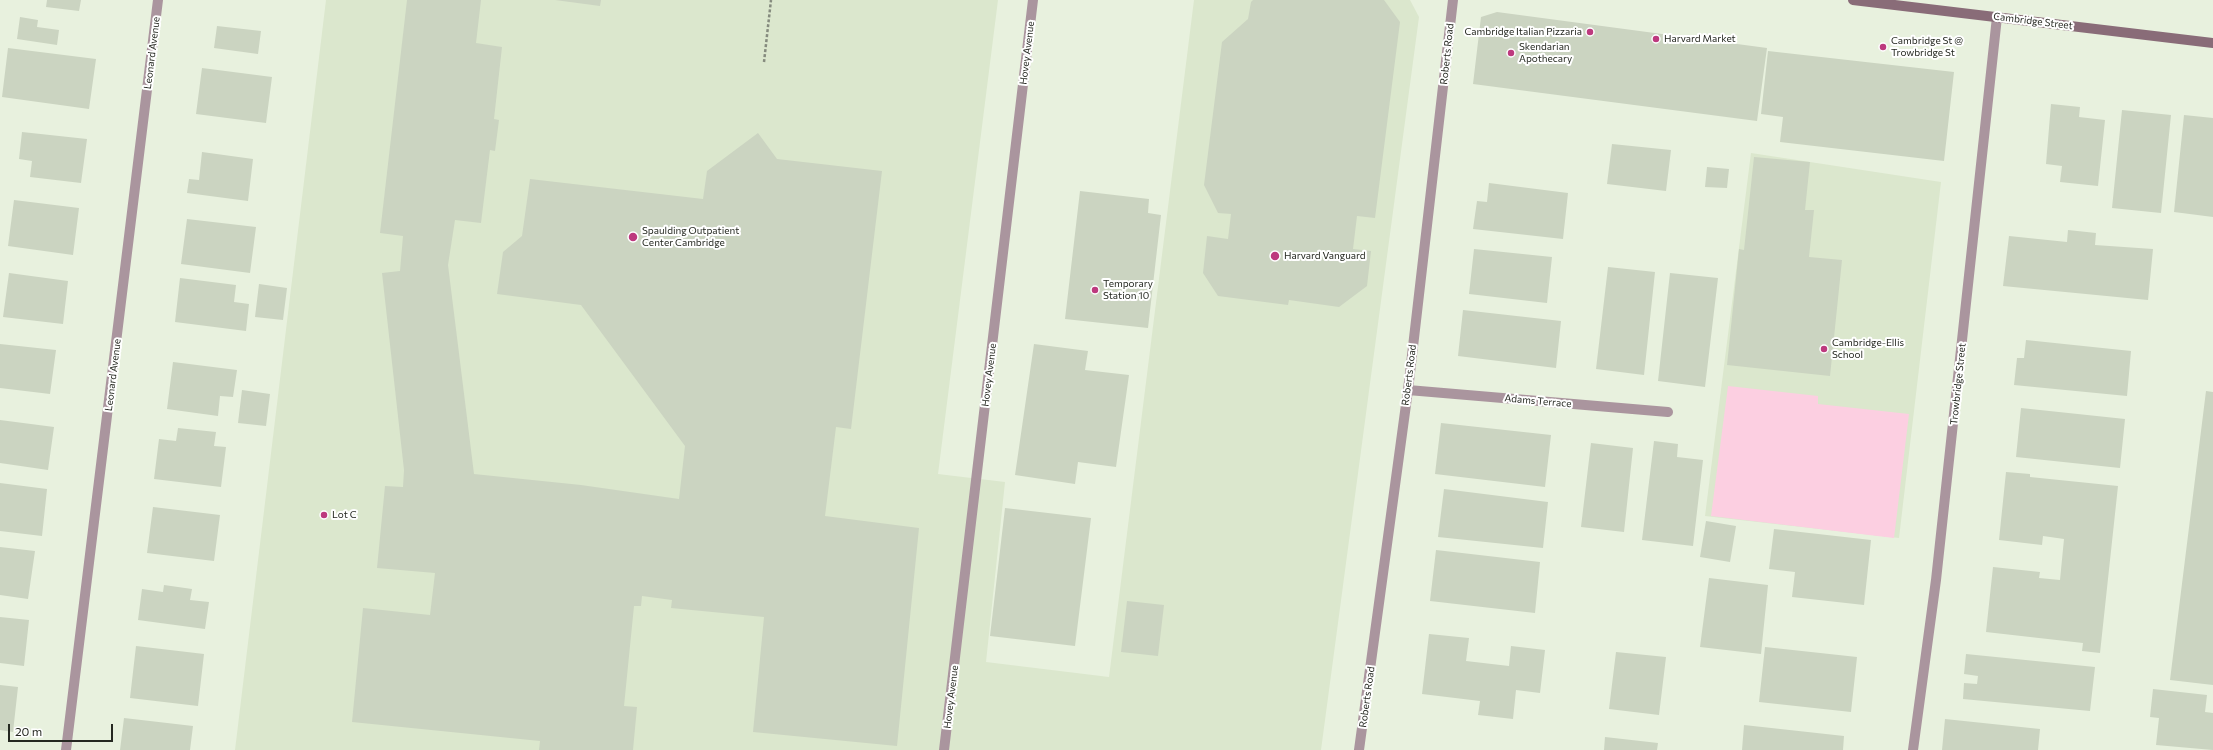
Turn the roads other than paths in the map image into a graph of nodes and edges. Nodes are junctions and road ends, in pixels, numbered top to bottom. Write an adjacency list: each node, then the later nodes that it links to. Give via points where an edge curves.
1 (158, 0): 9 (street, Leonard Avenue)
2 (1033, 0): 10 (street, Hovey Avenue)
3 (1453, 0): 7 (street, Roberts Road)
4 (1852, 0): 5 (main road, Cambridge Street)
5 (1997, 17): 6 (main road, Cambridge Street); 12 (street, Trowbridge Street, via 1937,572)
6 (2213, 43)
7 (1408, 390): 8 (street, Adams Terrace); 11 (street, Roberts Road)
8 (1668, 412)
9 (66, 750)
10 (944, 750)
11 (1359, 750)
12 (1913, 750)

